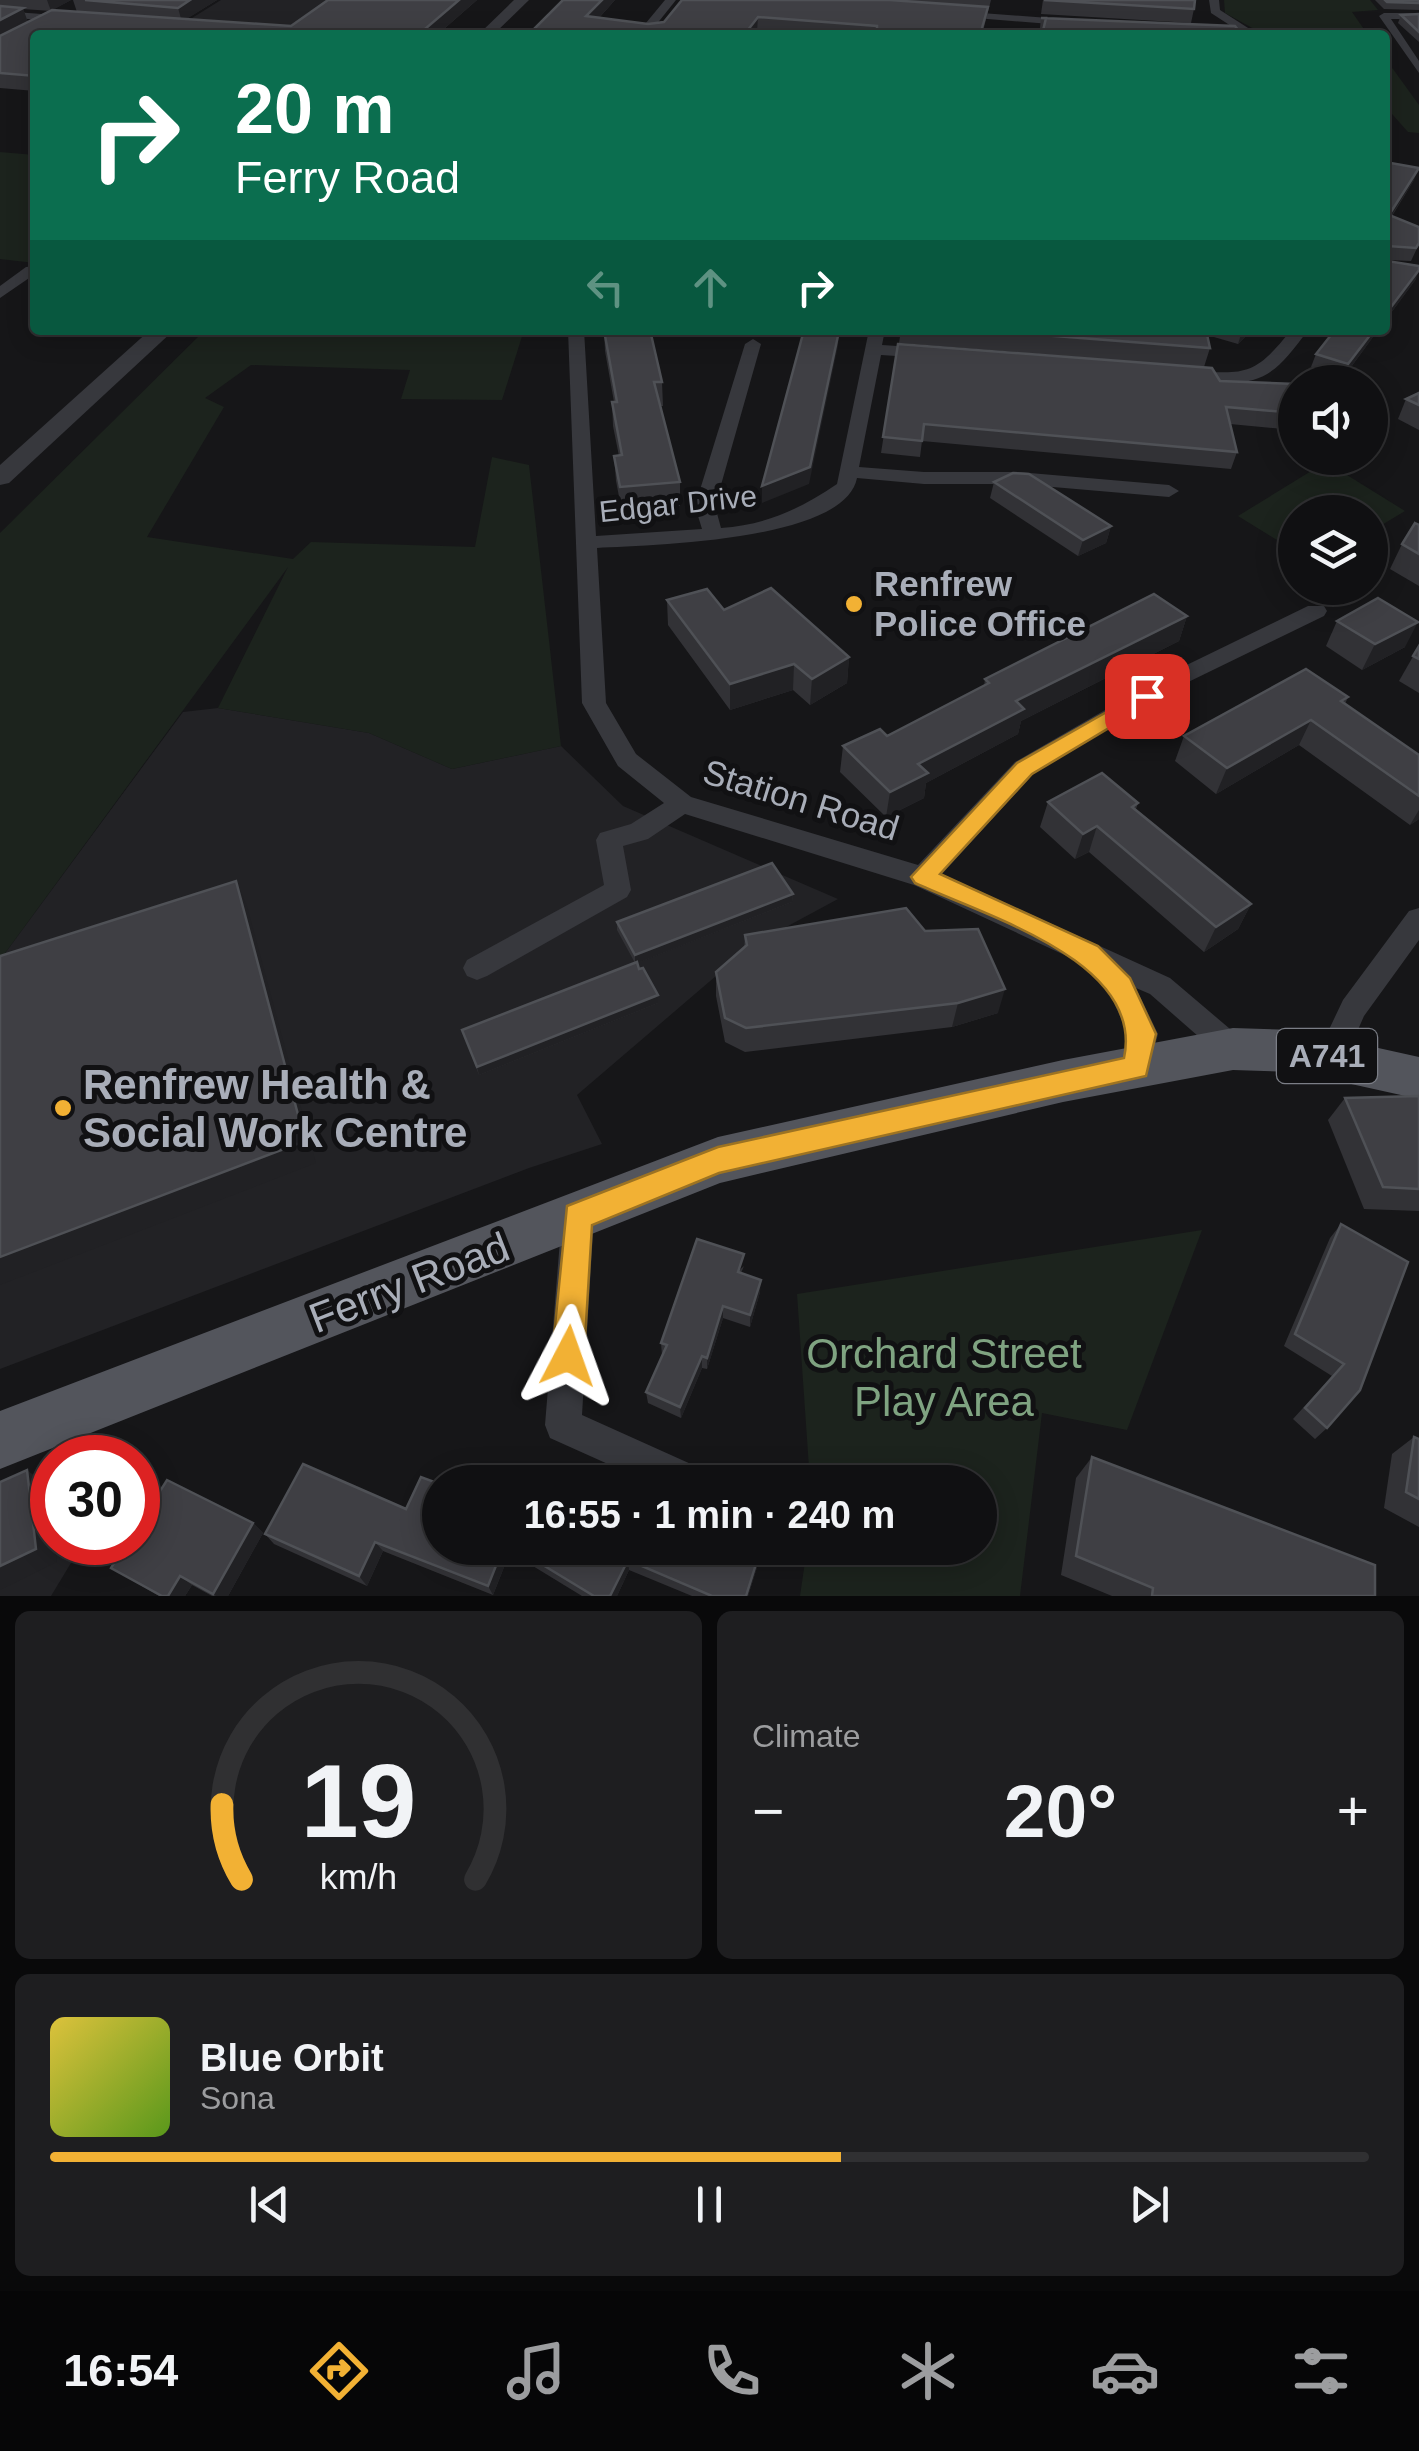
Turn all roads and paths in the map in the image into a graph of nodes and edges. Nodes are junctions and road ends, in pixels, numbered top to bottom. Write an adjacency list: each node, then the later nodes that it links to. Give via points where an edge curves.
1 (522, 0): 16 (street)
2 (671, 0): 17 (street)
3 (1021, 0): 10 (street)
4 (1214, 0): 14 (street, via 1215,11)
5 (70, 9): 9 (street)
6 (948, 13): 10 (street)
7 (0, 14): 9 (street)
8 (1419, 16): 20 (street, via 1384,16)
9 (54, 18): 11 (street); 13 (street)
10 (1018, 18): 12 (street); 18 (street)
11 (88, 20)
12 (1096, 24)
13 (37, 27)
14 (1240, 27): 15 (street); 19 (street)
15 (1218, 29)
16 (490, 30)
17 (646, 30)
18 (1016, 30)
19 (1245, 30)
20 (1419, 70)
21 (2, 266): 22 (street)
22 (30, 270)
23 (30, 272): 24 (street)
24 (0, 293)
25 (158, 335): 33 (street)
26 (576, 335): 36 (street, Station Road)
27 (1296, 335): 31 (street, via 1267,373 1249,380)
28 (875, 340): 30 (street); 32 (street)
29 (753, 344): 35 (street, via 705,506)
30 (952, 356)
31 (1165, 373)
32 (850, 472): 34 (street); 35 (street, Edgar Drive, via 846,488 806,514)
33 (0, 478)
34 (1169, 492)
35 (713, 534): 36 (street, Edgar Drive)
36 (587, 544): 38 (street, Station Road, via 594,703 627,760)
37 (1316, 611): 39 (street, via 1170,682 1024,768)
38 (682, 804): 39 (street, Station Road); 42 (street, via 639,832 610,840 618,890)
39 (923, 877): 41 (street, Station Road)
40 (1419, 919): 44 (street, via 1353,1009)
41 (1090, 953): 43 (street, Station Road, via 1160,986); 45 (street, Station Road, via 1121,986 1143,1034)
42 (477, 968)
43 (1233, 1049): 44 (main road, A741); 45 (main road, Ferry Road / A741)
44 (1331, 1057): 46 (main road, A741)
45 (1136, 1068): 47 (main road, Ferry Road / A741, via 718,1160)
46 (1419, 1078)
47 (578, 1216): 48 (main road, Ferry Road / A741); 49 (street, via 563,1425)
48 (0, 1440)
49 (651, 1465)

